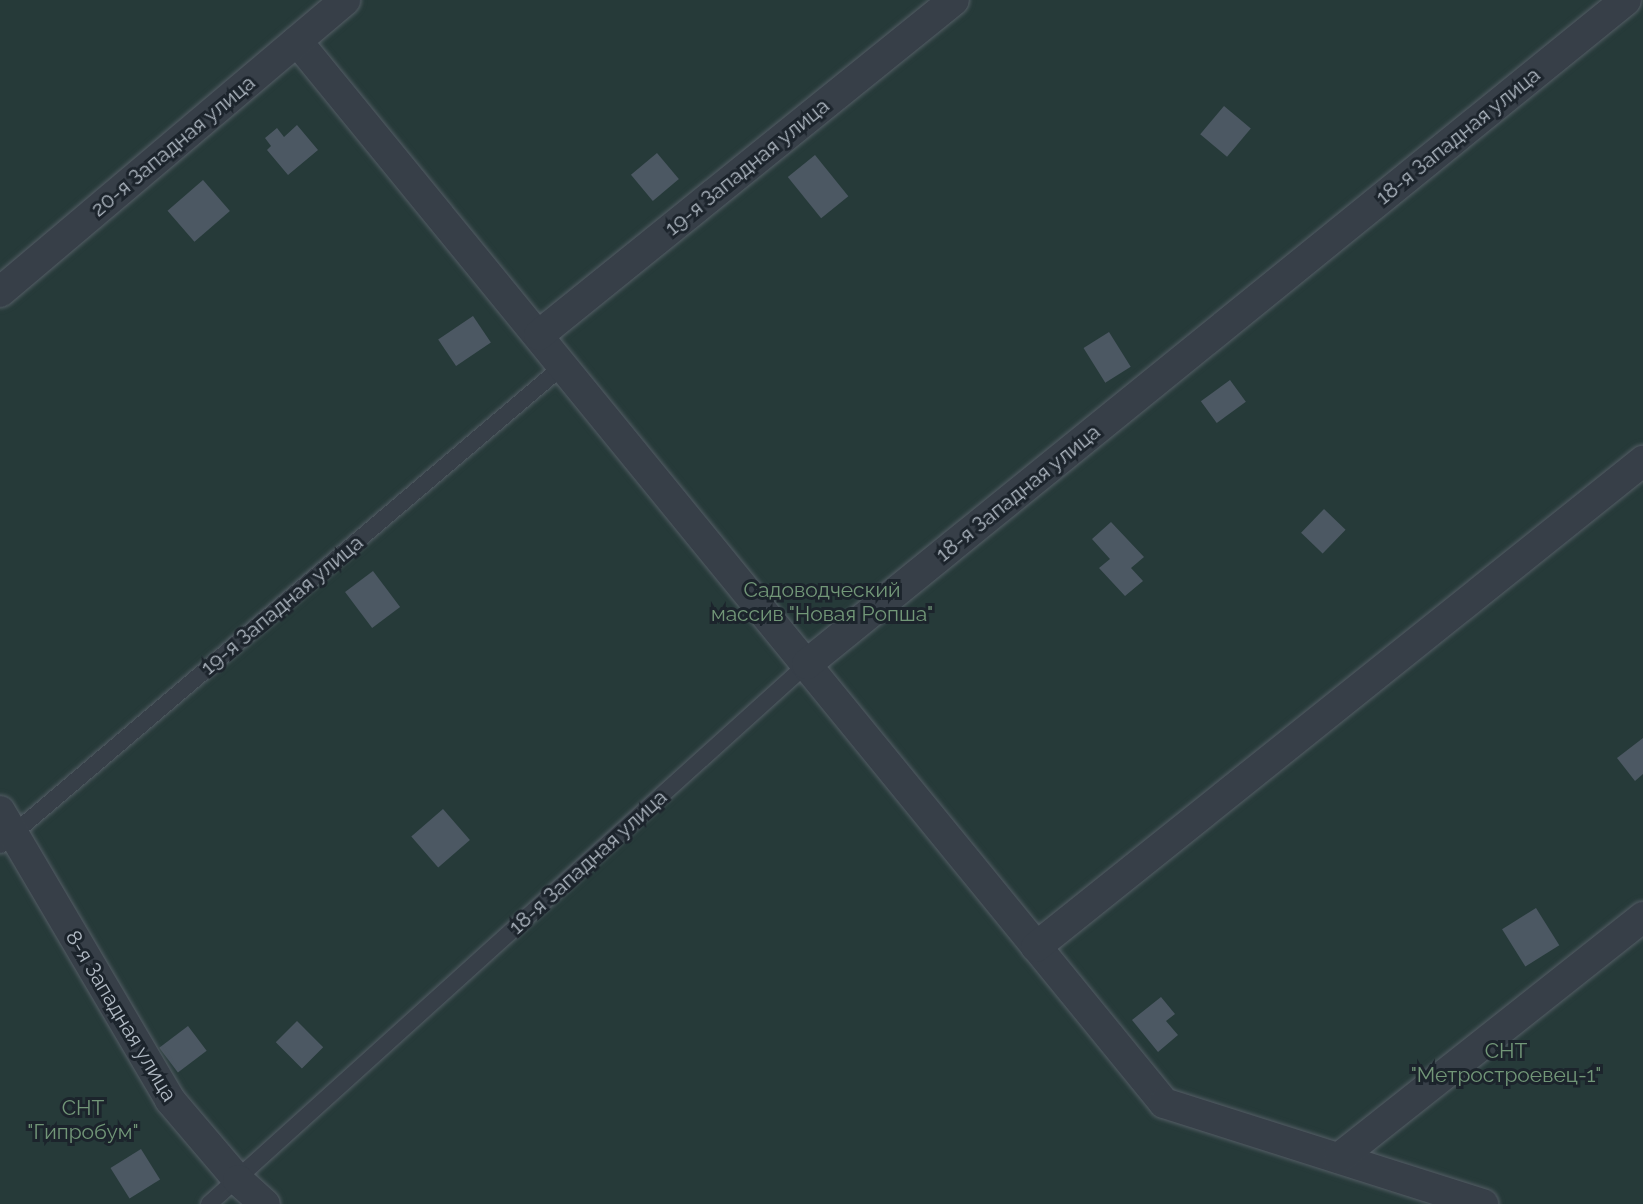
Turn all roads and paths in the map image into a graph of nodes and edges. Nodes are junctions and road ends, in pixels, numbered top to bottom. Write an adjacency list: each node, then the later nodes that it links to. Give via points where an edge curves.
1 (345, 0): 4 (street, 20-я Западная улица)
2 (954, 0): 7 (street, 19-я Западная улица)
3 (1626, 0): 10 (street, 18-я Западная улица)
4 (313, 10): 5 (street, 20-я Западная улица)
5 (297, 41): 6 (street, 20-я Западная улица); 7 (street)
6 (0, 292)
7 (539, 335): 8 (street)
8 (564, 365): 10 (street); 11 (lane, 19-я Западная улица)
9 (1643, 461): 13 (street)
10 (807, 664): 13 (street); 15 (lane, 18-я Западная улица)
11 (4, 830): 15 (street, 8-я Западная улица, via 170,1100)
12 (1643, 917): 14 (street)
13 (1036, 947): 14 (street, via 1164,1103)
14 (1339, 1158): 18 (street)
15 (238, 1180): 16 (lane, 18-я Западная улица); 17 (street, 8-я Западная улица)
16 (209, 1204)
17 (265, 1204)
18 (1483, 1204)

